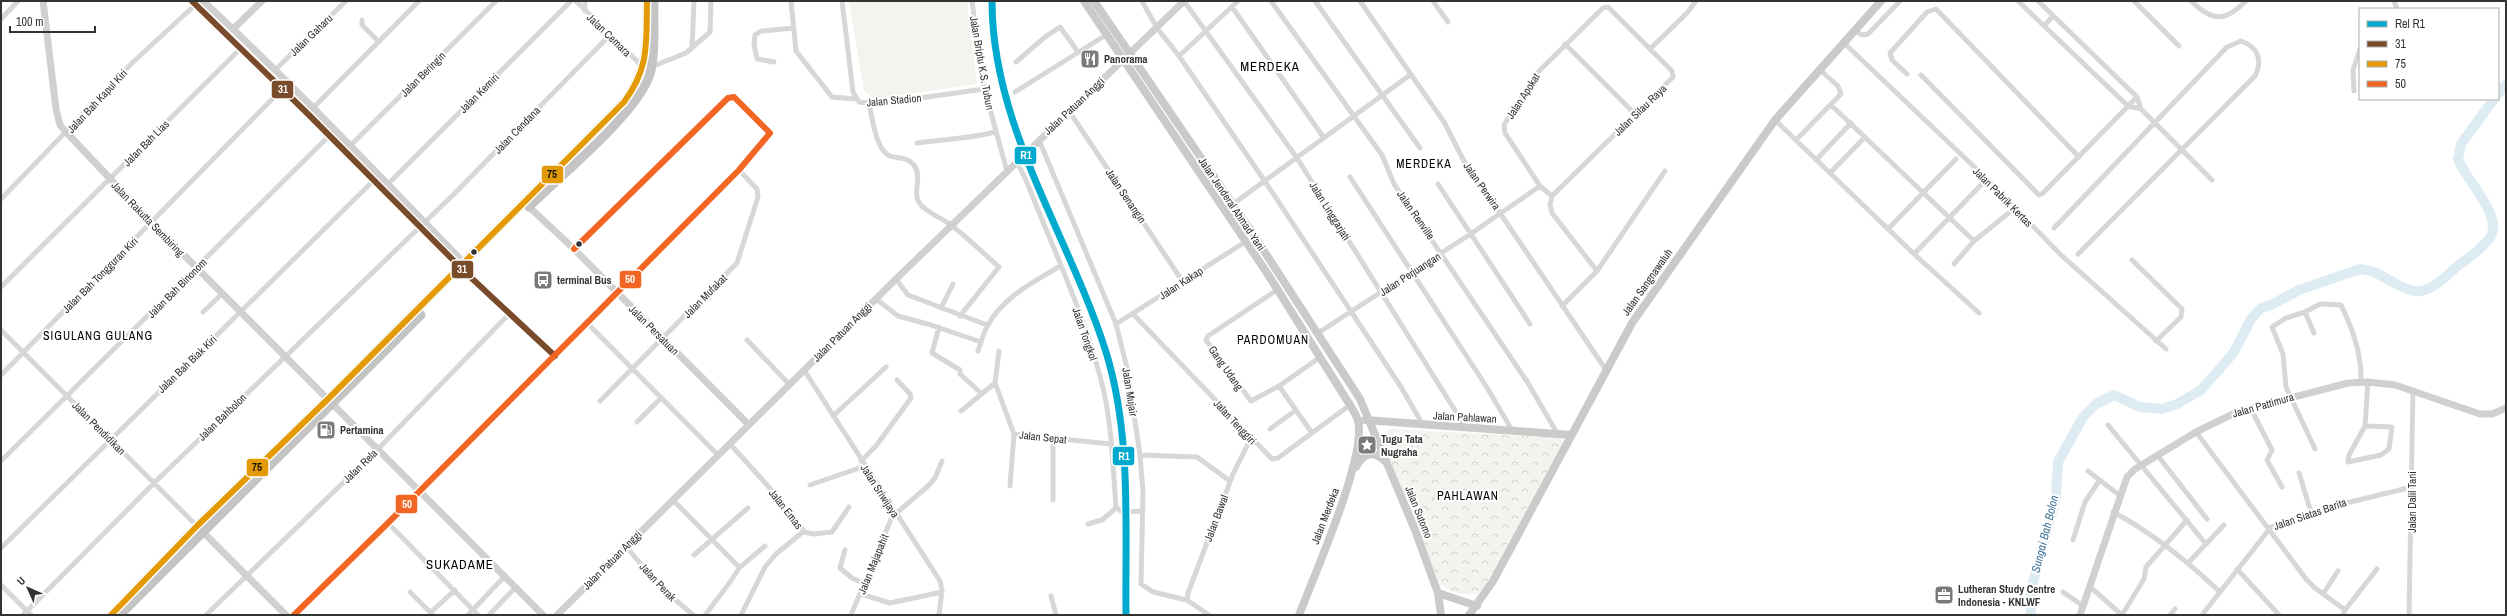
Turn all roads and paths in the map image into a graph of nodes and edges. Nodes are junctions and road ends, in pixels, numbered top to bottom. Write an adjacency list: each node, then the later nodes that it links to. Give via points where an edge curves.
1 (18, 1): 40 (street)
2 (43, 1): 92 (street, Jalan Rakutta Sembiring, via 56,109 60,125)
3 (203, 1): 46 (street)
4 (262, 1): 46 (street)
5 (346, 1): 67 (street, Jalan Gaharu)
6 (419, 1): 51 (street)
7 (496, 1): 100 (street, Jalan Beringin)
8 (571, 1): 120 (street, Jalan Kemiri)
9 (576, 1): 37 (street, Jalan Cemara)
10 (586, 1): 37 (street)
11 (647, 1): 65 (highway)
12 (654, 1): 65 (highway)
13 (694, 1): 55 (street)
14 (711, 1): 55 (street, via 710,32)
15 (791, 1): 44 (street)
16 (842, 1): 77 (street, Jalan Stadion)
17 (972, 1): 72 (street, Jalan Briptu K.S. Tubun)
18 (1084, 1): 50 (main road, Jalan Jenderal Ahmad Yani)
19 (1094, 1): 60 (main road, Jalan Jenderal Ahmad Yani)
20 (1142, 1): 45 (street)
21 (1184, 1): 45 (street, Jalan Patuan Anggi); 48 (street, Jalan Linggarjati)
22 (1238, 1): 36 (street)
23 (1271, 1): 85 (street, Jalan Renville)
24 (1315, 1): 75 (street)
25 (1360, 1): 69 (street, Jalan Perwira)
26 (1433, 1): 42 (street)
27 (1696, 1): 57 (street, via 1687,14)
28 (1881, 1): 47 (main road, Jalan Sangnawaluh)
29 (1900, 1): 47 (street, via 1868,34 1862,35)
30 (2018, 1): 43 (street)
31 (2038, 1): 39 (street)
32 (2134, 1): 54 (street)
33 (2192, 1): 34 (street, via 2205,12 2225,17 2234,13)
34 (2246, 1)
35 (194, 3): 56 (street); 92 (street, Jalan Bah Kapul Kiri, via 132,63)
36 (1232, 7): 48 (street); 96 (street)
37 (585, 11): 49 (street, Jalan Cemara)
38 (1612, 11): 53 (street, Jalan Apokat, via 1608,7 1603,8); 57 (street, Jalan Silau Raya)
39 (2053, 16): 43 (street); 76 (street)
40 (1, 19)
41 (362, 20): 51 (street, via 362,25)
42 (1448, 22)
43 (2044, 26): 80 (street)
44 (794, 28): 63 (street, via 761,31 755,35 756,60); 77 (street, via 798,56 828,94 836,98)
45 (1157, 28): 60 (street, Jalan Patuan Anggi); 61 (street)
46 (234, 30): 67 (street)
47 (1854, 30): 52 (main road, Jalan Sangnawaluh)
48 (1206, 32): 61 (street); 104 (street, Jalan Linggarjati)
49 (610, 35): 65 (street, Jalan Cemara); 133 (street, Jalan Cendana, via 453,195)
50 (1106, 35): 58 (street); 62 (main road, Jalan Jenderal Ahmad Yani)
51 (379, 42): 81 (street)
52 (1842, 42): 66 (main road, Jalan Sangnawaluh); 182 (street, Jalan Pabrik Kertas, via 1987,179 2061,255)
53 (1565, 44): 84 (street); 121 (street, Jalan Apokat, via 1530,82 1503,129)
54 (2179, 46)
55 (692, 48): 65 (street, via 686,53)
56 (240, 49): 71 (street); 114 (street, Jalan Bah Lias)
57 (1650, 49): 84 (street, Jalan Silau Raya, via 1672,71 1673,77)
58 (1078, 52): 64 (street, via 1060,27); 74 (street)
59 (2359, 52): 73 (street, via 2353,70)
60 (1131, 53): 62 (street, Jalan Patuan Anggi); 89 (main road, Jalan Jenderal Ahmad Yani)
61 (1179, 56): 115 (street)
62 (1123, 61): 83 (street, Jalan Patuan Anggi); 93 (main road, Jalan Jenderal Ahmad Yani)
63 (774, 62)
64 (1016, 62)
65 (648, 68): 127 (highway, via 624,102)
66 (1819, 69): 79 (street, via 1841,90 1841,94); 86 (main road, Jalan Sangnawaluh)
67 (275, 70): 81 (street)
68 (1907, 74): 103 (street, via 1892,60 1890,53 1927,12 1936,9)
69 (1410, 75): 75 (street); 130 (street, Jalan Perwira, via 1444,122 1467,167)
70 (1921, 75): 103 (street, via 2039,194)
71 (282, 88): 94 (street); 132 (street, Jalan Bah Tongguran Kiri)
72 (984, 90): 78 (street, Jalan Stadion); 91 (street, Jalan Briptu K.S. Tubun)
73 (2354, 91)
74 (1015, 92)
75 (1383, 96): 85 (street); 101 (street)
76 (2137, 97): 80 (street); 82 (street)
77 (856, 99): 78 (street, Jalan Stadion)
78 (869, 104): 134 (street, via 875,132 885,153 892,157 902,156 913,164 917,172 916,196 920,204)
79 (1831, 104): 87 (street); 98 (street)
80 (2128, 106): 82 (street); 103 (street)
81 (314, 107): 90 (street)
82 (2141, 109): 88 (street)
83 (1070, 111): 97 (street, Jalan Patuan Anggi); 154 (street, Jalan Senangin)
84 (1635, 114): 124 (street, Jalan Silau Raya)
85 (1354, 116): 96 (street); 141 (street, Jalan Renville, via 1382,155 1394,184)
86 (1775, 120): 98 (street); 195 (main road, Jalan Sangnawaluh, via 1632,323)
87 (1851, 123): 95 (street); 106 (street)
88 (2155, 123): 102 (street); 102 (street, via 2227,47 2241,41 2254,48 2259,60 2259,69 2255,76); 135 (street)
89 (1182, 129): 93 (main road); 123 (main road, Jalan Jenderal Ahmad Yani)
90 (335, 130): 94 (street, Jalan Bah Binonom); 100 (street)
91 (995, 132): 99 (street, via 973,138 960,137); 110 (street, Jalan Briptu K.S. Tubun)
92 (67, 133): 114 (street, Jalan Rakutta Sembiring); 125 (street, Jalan Bah Kapul Kiri)
93 (1172, 135): 126 (main road, Jalan Jenderal Ahmad Yani)
94 (330, 137): 108 (street); 148 (street, Jalan Bah Binonom)
95 (1865, 137): 112 (street); 122 (street)
96 (1324, 138): 104 (street)
97 (1038, 140): 107 (street, Jalan Patuan Anggi); 173 (street, Jalan Mujair)
98 (1796, 140): 106 (street)
99 (917, 143)
100 (350, 146): 108 (street)
101 (1420, 148)
102 (2184, 152): 116 (street); 143 (street)
103 (2079, 157)
104 (1297, 158): 115 (street); 158 (street, Jalan Linggarjati)
105 (1956, 159): 122 (street)
106 (1816, 160): 112 (street)
107 (1017, 162): 110 (street, Jalan Patuan Anggi); 146 (street, Jalan Tongkol)
108 (361, 163): 117 (street); 120 (street)
109 (739, 170): 140 (street, via 770,133 734,97 728,98); 159 (street); 180 (street, Jalan Mufakat, via 757,189 758,197 737,263)
110 (1007, 171): 134 (street, Jalan Patuan Anggi)
111 (1665, 171): 150 (street)
112 (1830, 173): 136 (street)
113 (1350, 177): 151 (street)
114 (110, 179): 132 (street, Jalan Rakutta Sembiring); 156 (street, Jalan Bah Lias)
115 (1264, 180): 128 (street); 164 (street)
116 (2212, 180)
117 (373, 181): 133 (street); 166 (street, Jalan Bah Biak Kiri)
118 (1438, 184): 137 (street)
119 (1982, 184): 131 (street)
120 (387, 185): 133 (street)
121 (1540, 186): 124 (street); 130 (street, Jalan Perjuangan)
122 (1923, 193): 131 (street); 136 (street)
123 (1227, 196): 126 (main road); 128 (main road, Jalan Jenderal Ahmad Yani)
124 (1552, 196): 150 (street, via 1552,213)
125 (1, 199)
126 (1217, 202): 139 (main road, Jalan Jenderal Ahmad Yani)
127 (527, 204): 140 (street, Jalan Persatuan); 149 (highway)
128 (1233, 204): 147 (main road, Jalan Jenderal Ahmad Yani)
129 (2010, 212): 138 (street)
130 (1500, 213): 137 (street, Jalan Perjuangan); 162 (street, Jalan Perwira)
131 (1949, 218): 138 (street); 142 (street)
132 (152, 224): 148 (street, Jalan Rakutta Sembiring); 188 (street, Jalan Bah Tongguran Kiri)
133 (421, 224): 149 (street); 190 (street, Jalan Bahbolon)
134 (951, 225): 153 (street, Jalan Patuan Anggi); 171 (street, via 999,267)
135 (2054, 228)
136 (1888, 229): 142 (street)
137 (1472, 233): 141 (street, Jalan Perjuangan); 174 (street)
138 (1974, 241): 145 (street)
139 (1245, 242): 152 (main road, Jalan Jenderal Ahmad Yani); 154 (street, Jalan Kakap)
140 (574, 249): 159 (street, Jalan Persatuan)
141 (1442, 252): 151 (street, Jalan Perjuangan); 226 (street, Jalan Renville, via 1528,383)
142 (1914, 254): 169 (street)
143 (2078, 254)
144 (2132, 260): 182 (street, via 2182,309 2181,317)
145 (1954, 264)
146 (1060, 266): 175 (street, via 1022,290 1001,307); 234 (street, Jalan Tongkol, via 1086,333 1104,392)
147 (1275, 267): 152 (main road); 179 (main road, Jalan Jenderal Ahmad Yani)
148 (196, 268): 160 (street, Jalan Rakutta Sembiring); 204 (street, Jalan Bah Binonom)
149 (466, 270): 168 (street); 208 (highway)
150 (1597, 271): 162 (street)
151 (1411, 272): 158 (street, Jalan Perjuangan); 224 (street)
152 (1267, 273): 157 (main road, Jalan Jenderal Ahmad Yani)
153 (896, 279): 161 (street, Jalan Patuan Anggi); 163 (street, via 908,295)
154 (1183, 282): 170 (street, Jalan Kakap)
155 (953, 284): 163 (street)
156 (1, 287)
157 (1278, 290): 184 (main road, Jalan Jenderal Ahmad Yani); 201 (street, Gang Udang, via 1206,339 1249,400 1253,401)
158 (1382, 292): 164 (street, Jalan Perjuangan); 222 (street, Jalan Linggarjati)
159 (618, 293): 172 (street); 180 (street, Jalan Persatuan)
160 (222, 294): 165 (street); 166 (street, Jalan Rakutta Sembiring)
161 (876, 299): 176 (street, via 898,316); 194 (street, Jalan Patuan Anggi)
162 (1562, 306): 195 (street, Jalan Perwira)
163 (942, 308): 171 (street)
164 (1351, 311): 179 (street, Jalan Perjuangan); 219 (street)
165 (203, 312)
166 (240, 312): 190 (street, Jalan Rakutta Sembiring); 230 (street, Jalan Bah Biak Kiri)
167 (2305, 312): 178 (street); 198 (street, via 2320,304 2341,305 2352,331); 205 (street, via 2280,321 2272,327 2283,354 2286,387)
168 (510, 313): 189 (street); 236 (street, Jalan Rela)
169 (1979, 313)
170 (1133, 314): 173 (street, Jalan Kakap); 232 (street, Jalan Tenggiri)
171 (960, 316): 175 (street)
172 (587, 324): 189 (street); 193 (street)
173 (1116, 324): 238 (street, Jalan Mujair, via 1127,368)
174 (1530, 324)
175 (987, 325): 183 (street)
176 (939, 327): 183 (street); 203 (street, via 932,353 960,370 960,374)
177 (1, 330): 188 (street, Jalan Pendidikan)
178 (2314, 333)
179 (1320, 336): 184 (main road); 215 (main road, Jalan Jenderal Ahmad Yani, via 1360,399)
180 (663, 338): 193 (street, Jalan Mufakat); 218 (street, Jalan Persatuan)
181 (748, 340): 200 (street)
182 (2156, 341): 185 (street, Jalan Pabrik Kertas)
183 (981, 342): 187 (street)
184 (1312, 345): 191 (main road, Jalan Jenderal Ahmad Yani)
185 (2166, 349)
186 (999, 350): 199 (street)
187 (978, 351)
188 (24, 353): 196 (street, Jalan Bah Tongguran Kiri); 204 (street, Jalan Pendidikan)
189 (555, 356): 256 (street)
190 (284, 357): 208 (street, Jalan Rakutta Sembiring); 251 (street, Jalan Bahbolon)
191 (1319, 358): 201 (street, Gang Udang); 209 (main road, Jalan Jenderal Ahmad Yani)
192 (886, 367): 214 (street)
193 (632, 369): 206 (street); 207 (street, Jalan Mufakat)
194 (804, 370): 200 (street, Jalan Patuan Anggi); 214 (street, Jalan Sriwijaya)
195 (1606, 370): 229 (main road, Jalan Sangnawaluh)
196 (1, 375)
197 (898, 380): 241 (street, via 911,398 876,446)
198 (2365, 382): 202 (street, Jalan Pattimura); 205 (street, Jalan Pattimura); 221 (street)
199 (994, 383): 203 (street); 227 (street, Jalan Sepat)
200 (790, 384): 218 (street, Jalan Patuan Anggi)
201 (1280, 386): 212 (street)
202 (2413, 390): 211 (street, Jalan Pattimura, via 2480,414 2492,414); 255 (street, Jalan Dalil Tani)
203 (982, 394): 213 (street)
204 (68, 397): 230 (street, Jalan Pendidikan); 240 (street, Jalan Bah Binonom)
205 (2291, 397): 210 (street, Jalan Pattimura); 235 (street)
206 (661, 398): 217 (street); 237 (street)
207 (600, 401)
208 (330, 402): 236 (street, Jalan Rakutta Sembiring); 274 (highway)
209 (1350, 405): 216 (main road, Jalan Jenderal Ahmad Yani); 228 (street, Jalan Tenggiri)
210 (2250, 407): 225 (street, Jalan Pattimura); 254 (street, via 2272,450 2267,460)
211 (2506, 408)
212 (1296, 410): 223 (street); 228 (street)
213 (961, 411)
214 (833, 416): 241 (street, Jalan Sriwijaya)
215 (1369, 419): 216 (main road, Jalan Pahlawan); 219 (main road, Jalan Pahlawan); 243 (main road, Jalan Sutomo)
216 (1358, 421): 247 (main road, Jalan Merdeka, via 1358,445)
217 (637, 422)
218 (749, 425): 233 (street, Jalan Patuan Anggi)
219 (1424, 425): 222 (main road, Jalan Pahlawan)
220 (2108, 425): 244 (street)
221 (2365, 426): 221 (street, via 2349,455 2348,462 2381,455 2389,449 2392,427)
222 (1466, 428): 224 (main road, Jalan Pahlawan)
223 (1270, 429)
224 (1512, 430): 226 (main road, Jalan Pahlawan)
225 (2196, 432): 239 (street, Jalan Pattimura); 275 (street)
226 (1557, 433): 229 (main road, Jalan Pahlawan)
227 (1014, 434): 231 (street, Jalan Sepat); 253 (street)
228 (1312, 434): 232 (street, Jalan Tenggiri, via 1275,460 1269,458)
229 (1571, 434): 307 (main road, Jalan Sangnawaluh, via 1493,581)
230 (110, 438): 251 (street, Jalan Pendidikan); 283 (street, Jalan Bah Biak Kiri)
231 (1053, 438): 234 (street, Jalan Sepat); 259 (street)
232 (1251, 438): 249 (street, Jalan Bawal)
233 (730, 444): 237 (street, Jalan Patuan Anggi); 276 (street, Jalan Emas, via 768,486)
234 (1111, 444): 262 (street, Jalan Tongkol)
235 (2315, 449)
236 (377, 450): 256 (street, Jalan Rakutta Sembiring); 291 (street, Jalan Rela)
237 (718, 455): 258 (street, Jalan Patuan Anggi)
238 (1140, 455): 249 (street, via 1197,457); 263 (street, Jalan Mujair)
239 (2158, 456): 244 (street, Jalan Pattimura); 269 (street)
240 (1, 461)
241 (861, 461): 245 (street, Jalan Sriwijaya)
242 (942, 462): 268 (street, via 935,478 928,486)
243 (1388, 464): 247 (main road, via 1380,456 1369,453 1363,456); 302 (main road, Jalan Sutomo)
244 (2143, 465): 257 (street, Jalan Pattimura, via 2127,477); 270 (street)
245 (864, 466): 252 (street); 268 (street, Jalan Sriwijaya)
246 (2088, 471): 250 (street)
247 (1352, 473): 331 (main road, Jalan Merdeka)
248 (2299, 473): 267 (street)
249 (1230, 481): 306 (street, Jalan Bawal, via 1188,593)
250 (2099, 481): 257 (street); 278 (street, via 2085,502)
251 (154, 483): 274 (street, Jalan Pendidikan); 312 (street, Jalan Bahbolon)
252 (810, 485)
253 (1010, 486)
254 (2282, 487)
255 (2412, 487): 267 (street, Jalan Siatas Barita); 339 (street, Jalan Dalil Tani)
256 (419, 492): 271 (street); 292 (street, Jalan Rakutta Sembiring)
257 (2119, 495): 266 (street, Jalan Pattimura)
258 (673, 500): 277 (street); 281 (street, Jalan Patuan Anggi)
259 (1053, 500)
260 (849, 507): 276 (street, via 832,532)
261 (748, 508): 277 (street)
262 (1116, 508): 264 (street); 272 (street, via 1104,519)
263 (1142, 511): 265 (street); 306 (street, Jalan Mujair, via 1142,585 1153,592)
264 (1122, 512)
265 (1128, 512)
266 (2114, 512): 279 (street); 295 (street, Jalan Pattimura)
267 (2311, 512): 275 (street, Jalan Siatas Barita)
268 (895, 514): 293 (street, Jalan Majapahit); 300 (street, Jalan Sriwijaya, via 940,581)
269 (2207, 519)
270 (2187, 520): 279 (street); 280 (street)
271 (388, 523): 297 (street); 318 (street)
272 (1088, 524)
273 (2224, 525): 280 (street)
274 (200, 529): 291 (street, Jalan Pendidikan); 314 (highway); 315 (highway)
275 (2267, 530): 289 (street, Jalan Siatas Barita); 304 (street, via 2306,579)
276 (804, 532): 326 (street, Jalan Emas, via 776,554 765,567)
277 (711, 538): 285 (street); 287 (street)
278 (2073, 540)
279 (2163, 544): 286 (street); 335 (street, via 2144,569 2145,578)
280 (2206, 544): 286 (street)
281 (626, 546): 323 (street, Jalan Patuan Anggi); 324 (street, Jalan Perak, via 656,583)
282 (765, 546): 287 (street)
283 (1, 548)
284 (845, 550): 293 (street, via 840,568)
285 (694, 556)
286 (2189, 562): 298 (street)
287 (740, 568): 325 (street)
288 (2377, 568): 311 (street)
289 (2237, 569): 298 (street, Jalan Siatas Barita); 338 (street)
290 (2338, 571): 304 (street)
291 (247, 576): 316 (street, Jalan Rela); 317 (street, Jalan Pendidikan)
292 (504, 577): 296 (street, Jalan Rakutta Sembiring); 309 (street)
293 (865, 584): 303 (street, Jalan Majapahit)
294 (1, 585): 312 (street)
295 (2089, 586): 308 (street, Jalan Pattimura); 335 (street)
296 (515, 588): 321 (street); 322 (street, Jalan Rakutta Sembiring)
297 (455, 590): 309 (street); 313 (street)
298 (2220, 591): 337 (street, Jalan Siatas Barita)
299 (410, 592): 313 (street)
300 (942, 592): 303 (street, via 890,603); 328 (street, Jalan Sriwijaya)
301 (2063, 592): 308 (street)
302 (1438, 593): 307 (main road); 332 (main road, Jalan Sutomo)
303 (861, 594): 327 (street, Jalan Majapahit)
304 (2323, 594): 311 (street)
305 (1051, 596): 329 (street)
306 (1188, 600): 330 (street, Jalan Mujair)
307 (1477, 606): 333 (main road, Jalan Sangnawaluh)
308 (2083, 606): 334 (street, Jalan Pattimura)
309 (473, 609): 319 (street); 320 (street)
310 (2175, 609): 336 (street)
311 (2344, 613)
312 (27, 614)
313 (432, 614)
314 (110, 615)
315 (120, 615)
316 (206, 615)
317 (286, 615)
318 (294, 615)
319 (468, 615)
320 (478, 615)
321 (489, 615)
322 (543, 615)
323 (557, 615)
324 (694, 615)
325 (705, 615)
326 (741, 615)
327 (851, 615)
328 (939, 615)
329 (1056, 615)
330 (1209, 615)
331 (1299, 615)
332 (1441, 615)
333 (1469, 615)
334 (2080, 615)
335 (2122, 615)
336 (2170, 615)
337 (2202, 615)
338 (2279, 615)
339 (2409, 615)

